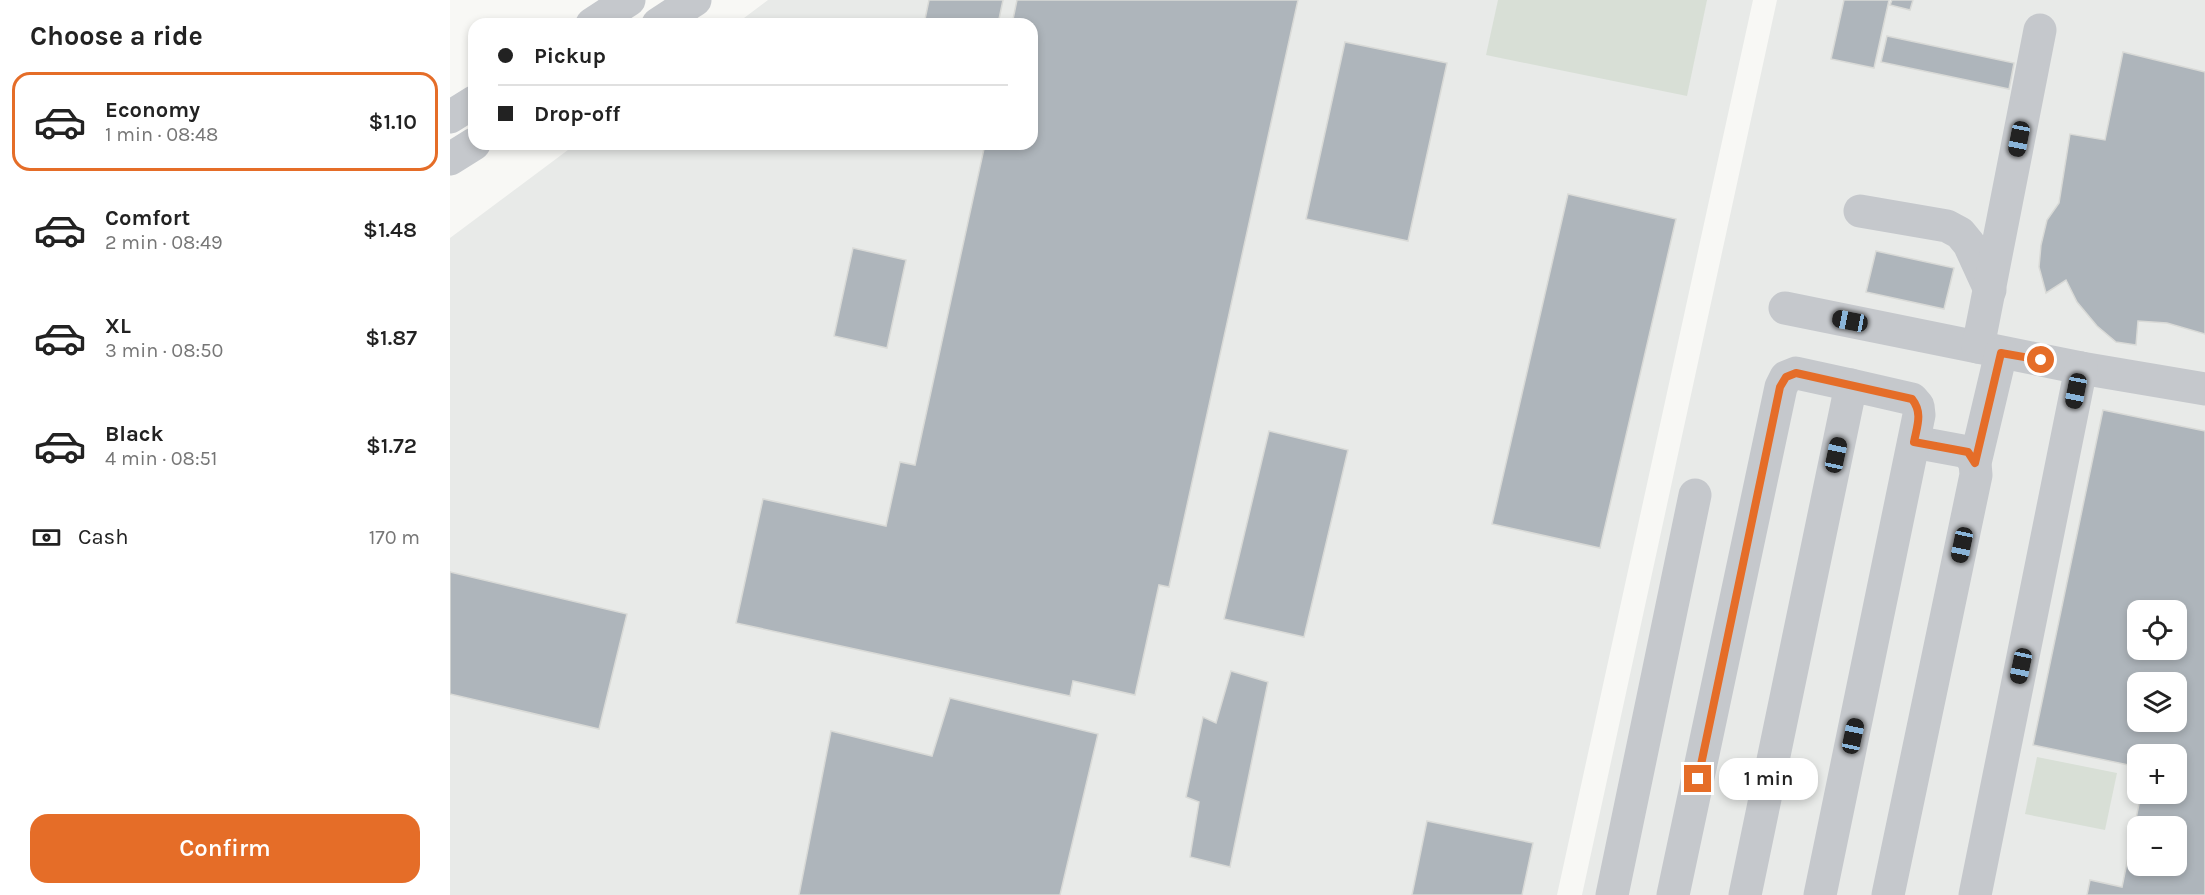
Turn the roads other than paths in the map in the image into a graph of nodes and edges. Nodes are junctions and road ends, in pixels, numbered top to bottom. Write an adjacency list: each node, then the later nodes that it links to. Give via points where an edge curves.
1 (629, 0): 3 (street)
2 (695, 0): 4 (street)
3 (601, 18)
4 (667, 18)
5 (2040, 30): 11 (street)
6 (468, 106): 7 (street)
7 (450, 117)
8 (468, 148): 9 (street)
9 (450, 159)
10 (1860, 212): 11 (street, via 1947,226 1960,233)
11 (1990, 290): 13 (street)
12 (1785, 308): 13 (street)
13 (1989, 350): 14 (street); 18 (street)
14 (2081, 368): 16 (street); 25 (street)
15 (1851, 386): 17 (street, via 1912,399 1920,416); 21 (street, via 1796,373 1786,377 1780,387); 22 (street)
16 (2205, 389)
17 (1914, 442): 18 (street, via 1968,452); 23 (street)
18 (1975, 463): 24 (street, via 1976,475)
19 (1695, 495): 20 (street)
20 (1612, 895)
21 (1673, 895)
22 (1745, 895)
23 (1820, 895)
24 (1888, 895)
25 (1975, 895)

